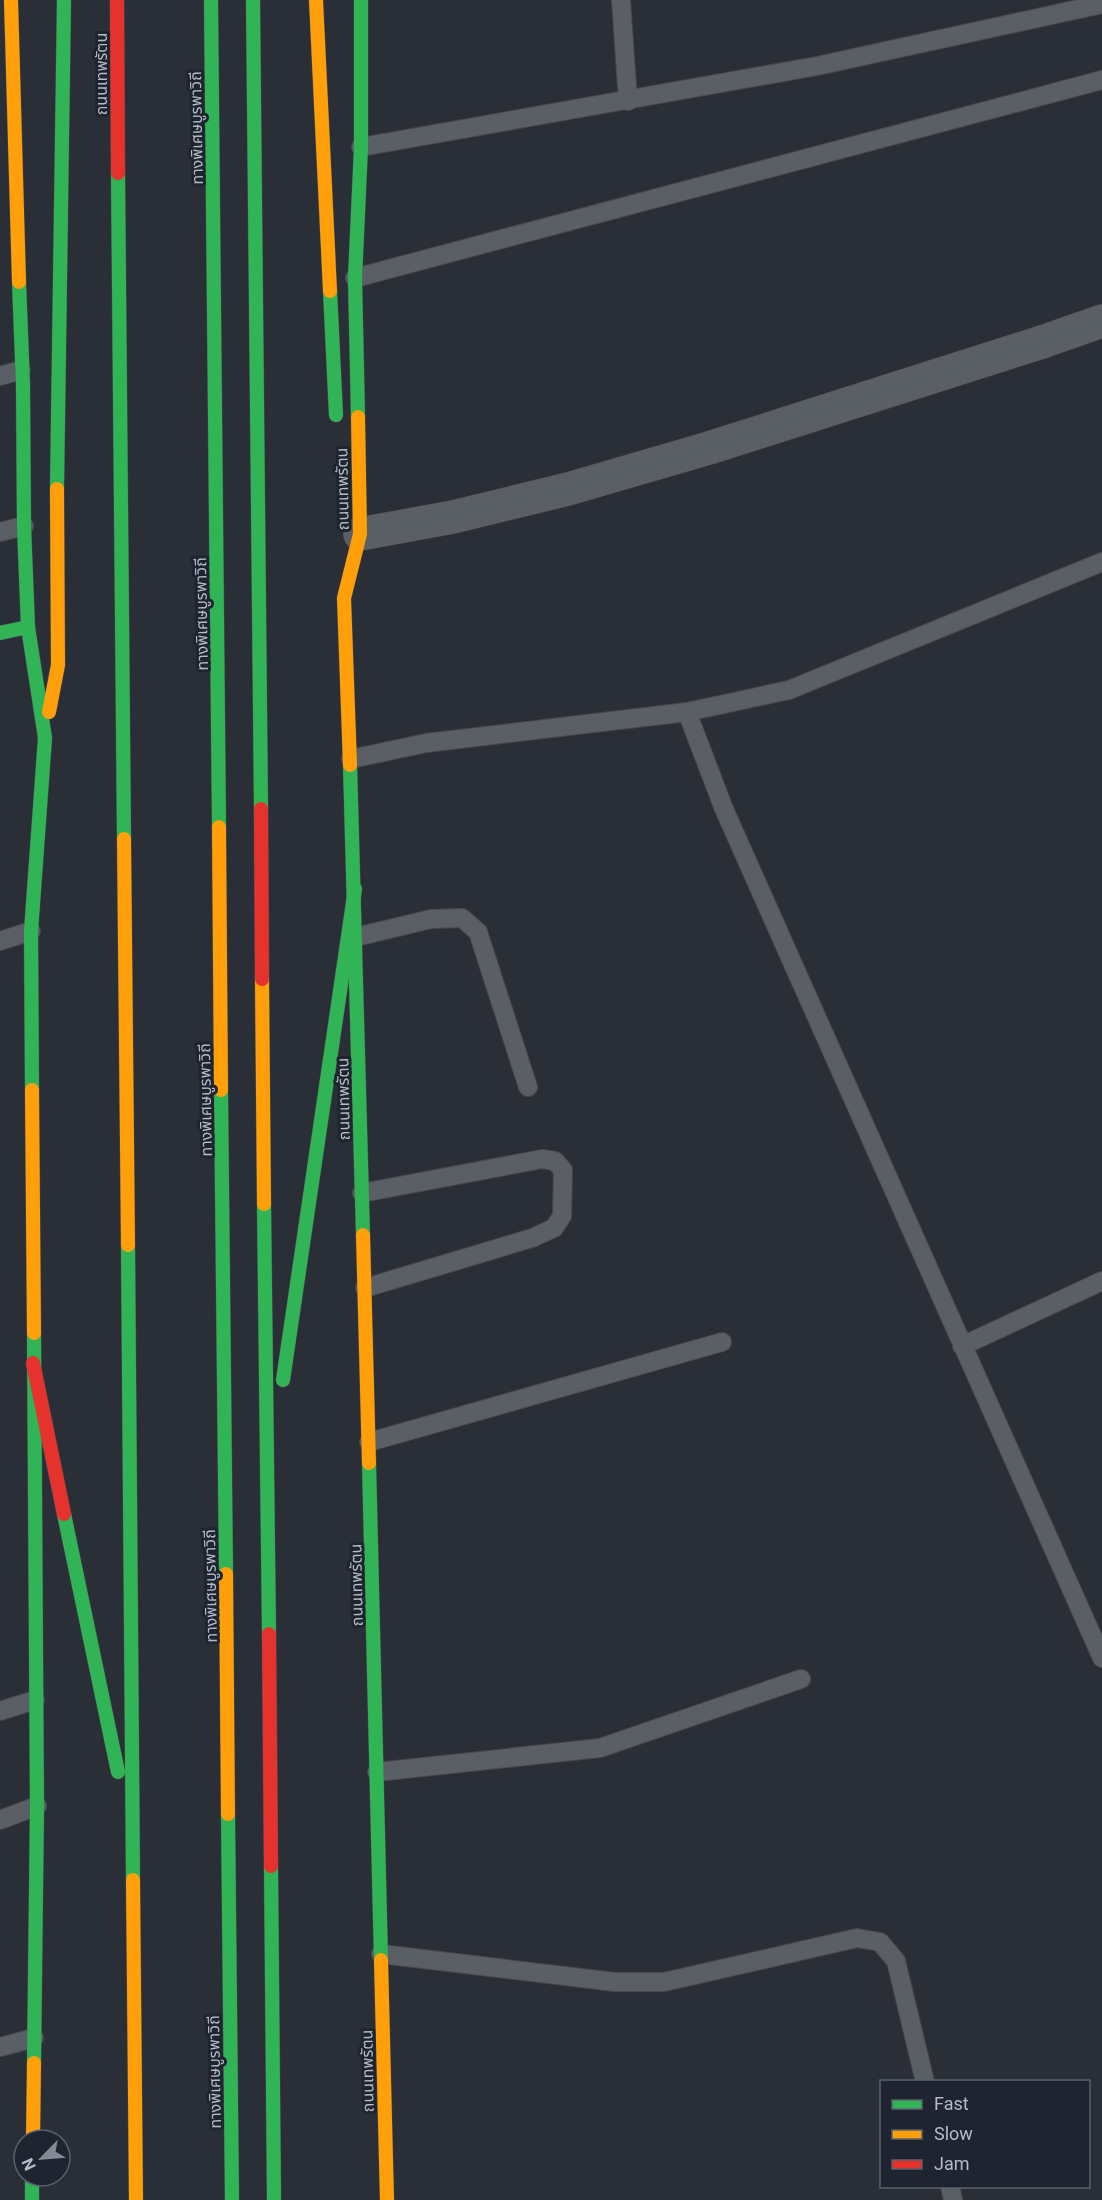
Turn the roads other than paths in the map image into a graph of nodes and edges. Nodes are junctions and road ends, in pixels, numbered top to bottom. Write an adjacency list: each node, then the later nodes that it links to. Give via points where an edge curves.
1 (11, 0): 15 (main road)
2 (64, 0): 26 (main road, via 56,552 58,665)
3 (117, 0): 48 (main road, ถนนเทพรัตน)
4 (211, 0): 55 (main road, ทางพิเศษบูรพาวิถี)
5 (253, 0): 40 (main road)
6 (316, 0): 17 (main road)
7 (361, 0): 12 (main road, ถนนเทพรัตน)
8 (621, 0): 11 (lane)
9 (1102, 4): 11 (lane, via 817,66)
10 (1102, 80): 13 (lane)
11 (628, 101): 12 (lane)
12 (361, 147): 13 (main road, ถนนเทพรัตน)
13 (355, 278): 20 (main road, ถนนเทพรัตน)
14 (1102, 321): 20 (street, via 709,448 568,489)
15 (21, 370): 16 (lane); 18 (main road)
16 (0, 376)
17 (336, 430)
18 (24, 525): 19 (lane); 23 (main road)
19 (0, 532)
20 (351, 542): 22 (main road, ถนนเทพรัตน); 22 (main road)
21 (1102, 562): 25 (lane, via 789,690)
22 (344, 598): 27 (main road, ถนนเทพรัตน)
23 (28, 627): 24 (main road); 26 (main road)
24 (0, 633)
25 (687, 712): 27 (lane, via 426,744); 37 (lane, via 724,809)
26 (45, 738): 29 (main road)
27 (351, 759): 28 (main road, ถนนเทพรัตน)
28 (355, 889): 30 (main road, ถนนเทพรัตน); 40 (main road)
29 (31, 931): 31 (lane); 38 (main road)
30 (356, 938): 32 (lane, via 431,919 462,918 478,932); 33 (main road, ถนนเทพรัตน)
31 (0, 941)
32 (528, 1087)
33 (362, 1192): 35 (main road, ถนนเทพรัตน); 35 (lane, via 542,1159 555,1161 563,1170 562,1216 554,1228)
34 (1102, 1281): 37 (lane)
35 (365, 1288): 39 (main road, ถนนเทพรัตน)
36 (722, 1342): 39 (lane)
37 (962, 1346): 41 (lane)
38 (33, 1364): 43 (main road); 48 (main road)
39 (369, 1442): 45 (main road, ถนนเทพรัตน)
40 (268, 1483): 56 (main road)
41 (1102, 1658)
42 (801, 1679): 45 (lane, via 600,1748)
43 (35, 1700): 44 (lane); 46 (main road)
44 (0, 1711)
45 (376, 1772): 49 (main road, ถนนเทพรัตน)
46 (37, 1806): 47 (lane); 50 (main road)
47 (0, 1820)
48 (133, 1845): 54 (main road, ถนนเทพรัตน)
49 (381, 1954): 52 (lane, via 615,1982 664,1982 857,1938 880,1942 896,1961); 57 (main road, ถนนเทพรัตน)
50 (34, 2038): 51 (lane); 53 (main road)
51 (0, 2047)
52 (925, 2080)
53 (33, 2128)
54 (136, 2200)
55 (232, 2200)
56 (274, 2200)
57 (387, 2200)

